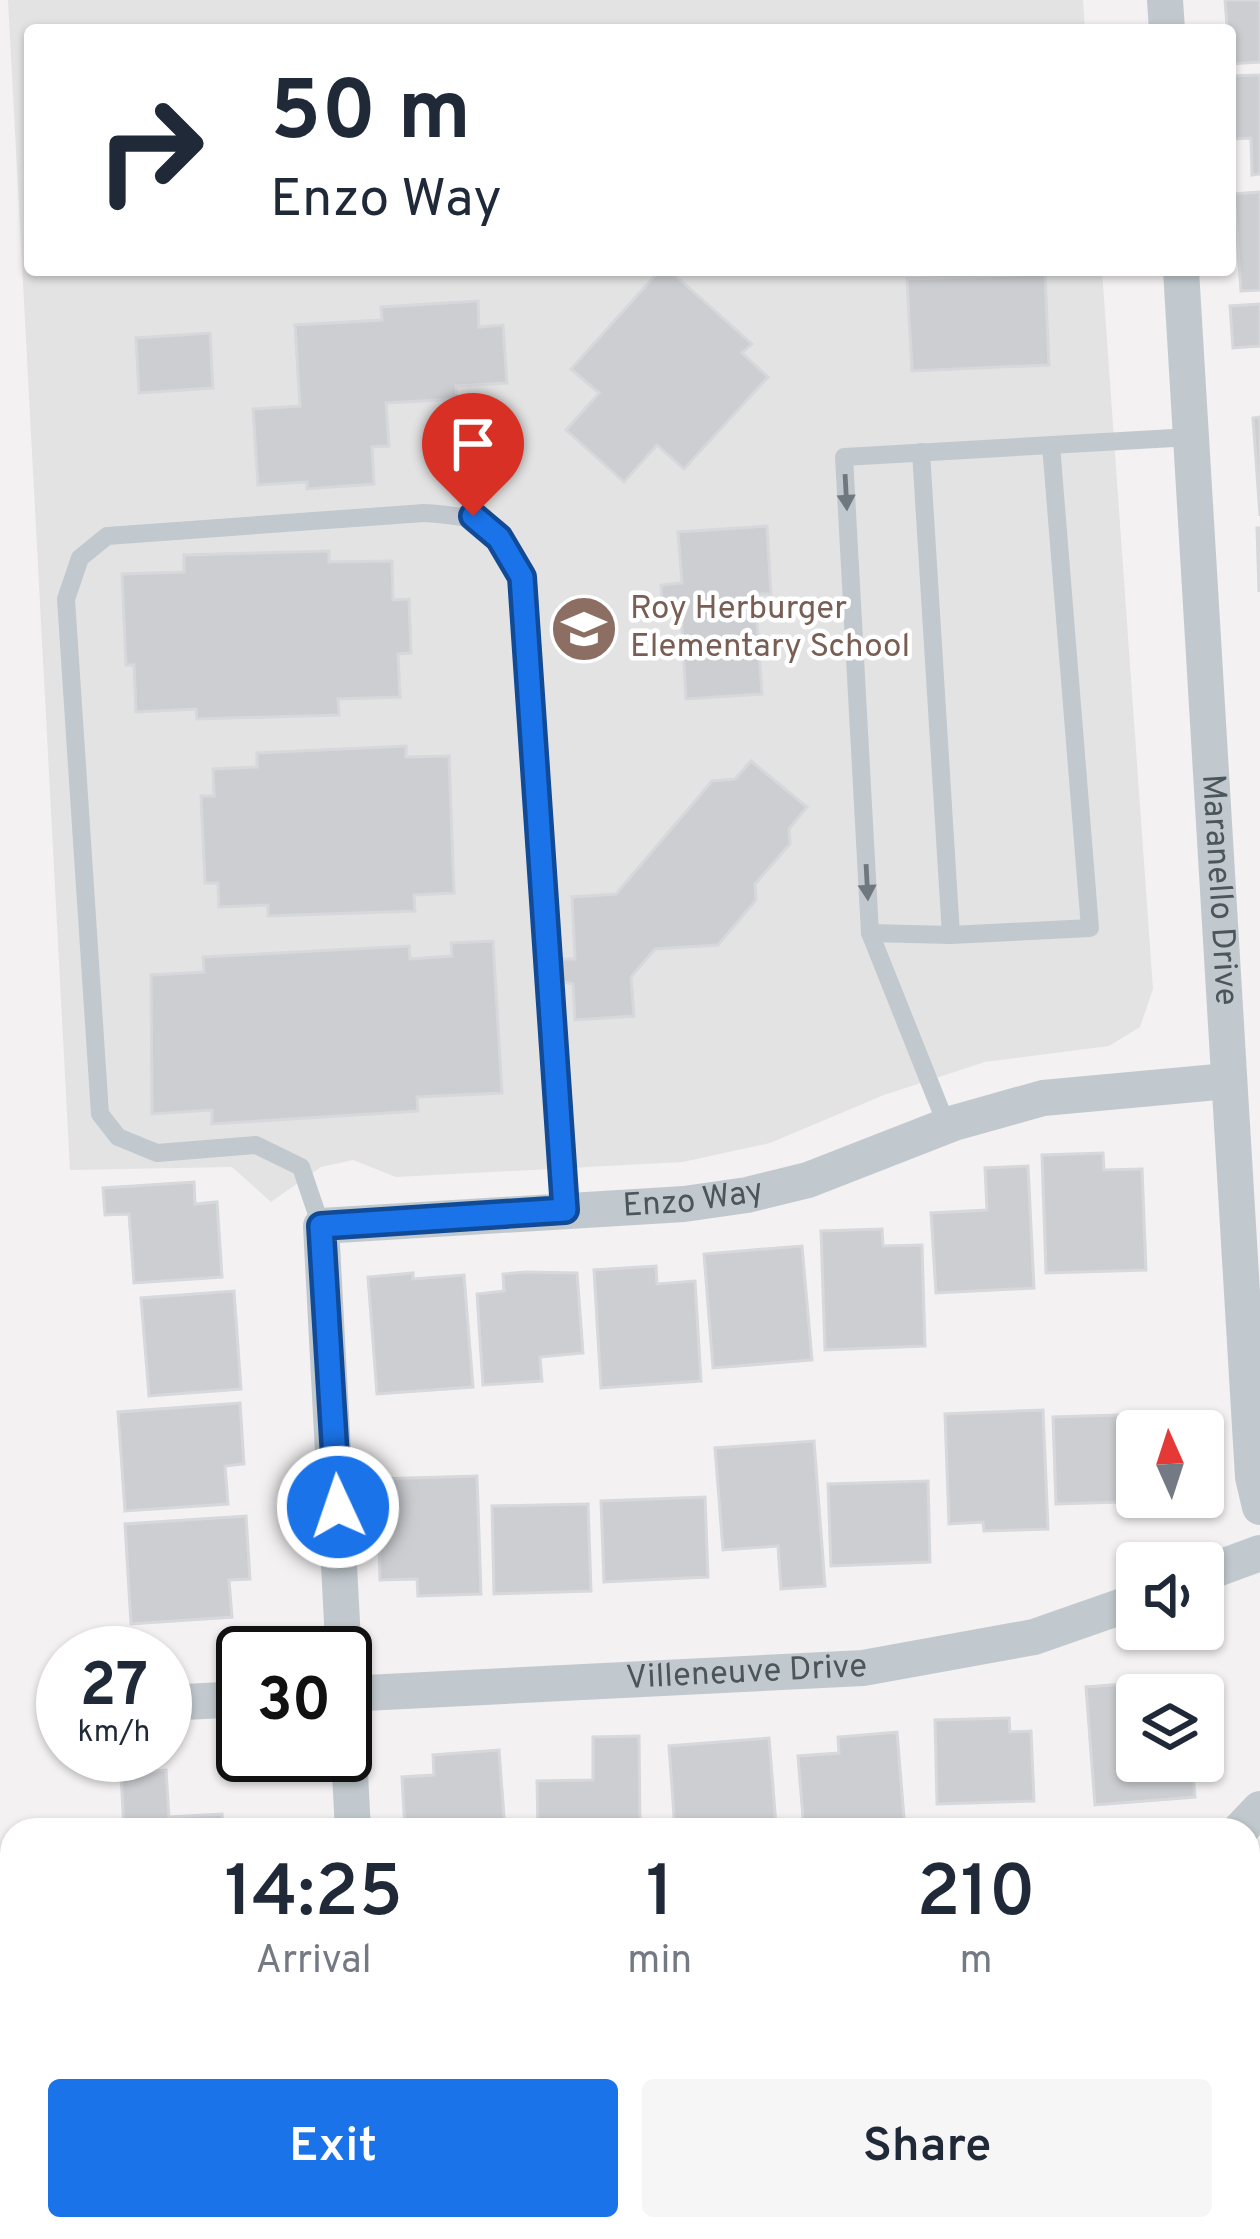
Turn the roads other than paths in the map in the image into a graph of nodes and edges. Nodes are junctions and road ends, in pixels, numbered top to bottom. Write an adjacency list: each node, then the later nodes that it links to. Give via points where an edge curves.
1 (1181, 276): 2 (street, Maranello Drive)
2 (1191, 437): 3 (lane); 7 (street, Maranello Drive)
3 (1051, 445): 4 (lane); 6 (lane, via 1090,928)
4 (921, 452): 5 (lane, one-way to 5, via 844,457); 6 (lane)
5 (870, 933): 6 (lane); 8 (lane)
6 (951, 935)
7 (1228, 1081): 8 (street, Enzo Way, via 1064,1095); 11 (street, Maranello Drive)
8 (947, 1126): 9 (street, Enzo Way, via 747,1195)
9 (565, 1210): 10 (street, Enzo Way); 10 (lane, via 522,577 499,538 473,516 424,513 107,536 80,558 66,599 100,1114 118,1137 157,1153 256,1145 301,1167)
10 (321, 1226): 15 (street)
11 (1260, 1507)
12 (1260, 1553): 13 (street)
13 (1224, 1566)
14 (1116, 1608): 16 (street, Villeneuve Drive, via 1034,1637 862,1668)
15 (343, 1626)
16 (372, 1693)
17 (351, 1782): 18 (street)
18 (352, 1818)

